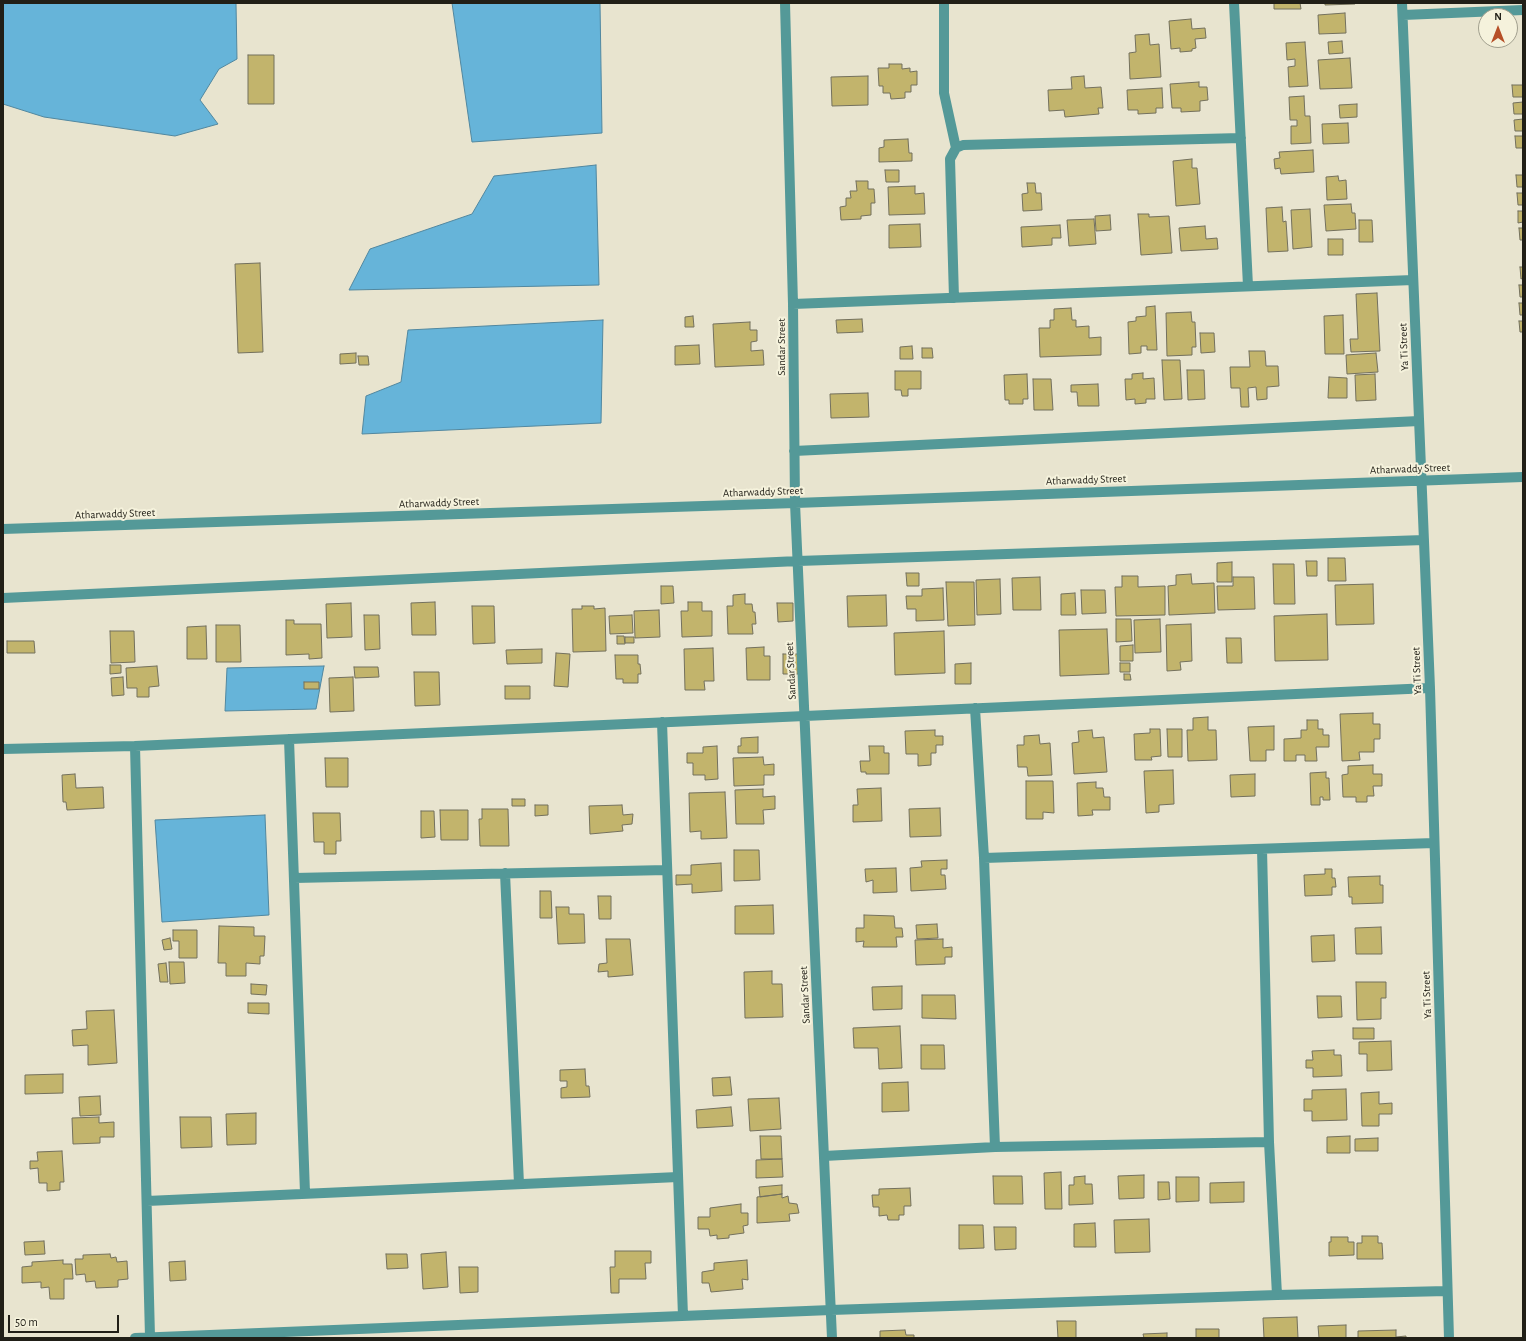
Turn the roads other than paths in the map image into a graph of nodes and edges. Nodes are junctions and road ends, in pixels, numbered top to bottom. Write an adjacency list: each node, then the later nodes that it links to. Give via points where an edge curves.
1 (785, 3): 12 (street, Sandar Street)
2 (944, 3): 8 (street, via 944,93)
3 (1234, 3): 7 (street)
4 (1402, 3): 6 (street, Ya Ti Street)
5 (1523, 10): 6 (street)
6 (1402, 15): 9 (street, Ya Ti Street)
7 (1241, 138): 8 (street, via 963,145); 10 (street)
8 (956, 148): 11 (street, via 950,159)
9 (1413, 280): 10 (street); 13 (street, Ya Ti Street)
10 (1248, 286): 11 (street)
11 (954, 298): 12 (street)
12 (794, 304): 14 (street, Sandar Street)
13 (1419, 421): 14 (street); 16 (street, Ya Ti Street)
14 (794, 451): 17 (street, Sandar Street)
15 (1523, 477): 16 (street, Atharwaddy Street)
16 (1422, 480): 17 (street, Atharwaddy Street); 19 (street, Ya Ti Street)
17 (795, 503): 18 (street, Atharwaddy Street); 20 (street, Sandar Street)
18 (3, 529)
19 (1424, 540): 20 (street); 22 (street, Ya Ti Street)
20 (798, 561): 21 (street); 24 (street, Sandar Street)
21 (3, 598)
22 (1430, 688): 23 (street); 29 (street, Ya Ti Street)
23 (975, 708): 24 (street); 31 (street)
24 (805, 716): 25 (street); 37 (street, Sandar Street)
25 (662, 722): 26 (street); 32 (street)
26 (289, 739): 27 (street); 34 (street)
27 (135, 746): 28 (street); 41 (street)
28 (3, 749)
29 (1434, 843): 30 (street); 42 (street, Ya Ti Street)
30 (1262, 849): 31 (street); 35 (street)
31 (984, 858): 36 (street)
32 (667, 870): 33 (street); 38 (street)
33 (505, 873): 34 (street); 39 (street)
34 (294, 878): 40 (street)
35 (1269, 1142): 36 (street); 43 (street)
36 (995, 1147): 37 (street)
37 (824, 1156): 44 (street, Sandar Street)
38 (678, 1176): 39 (street); 45 (street)
39 (519, 1184): 40 (street)
40 (305, 1193): 41 (street)
41 (147, 1201): 46 (street)
42 (1447, 1291): 43 (street); 49 (street, Ya Ti Street)
43 (1277, 1294): 44 (street)
44 (831, 1310): 45 (street); 48 (street, Sandar Street)
45 (683, 1316): 46 (street)
46 (150, 1337): 47 (street)
47 (135, 1338)
48 (832, 1338)
49 (1448, 1338)

